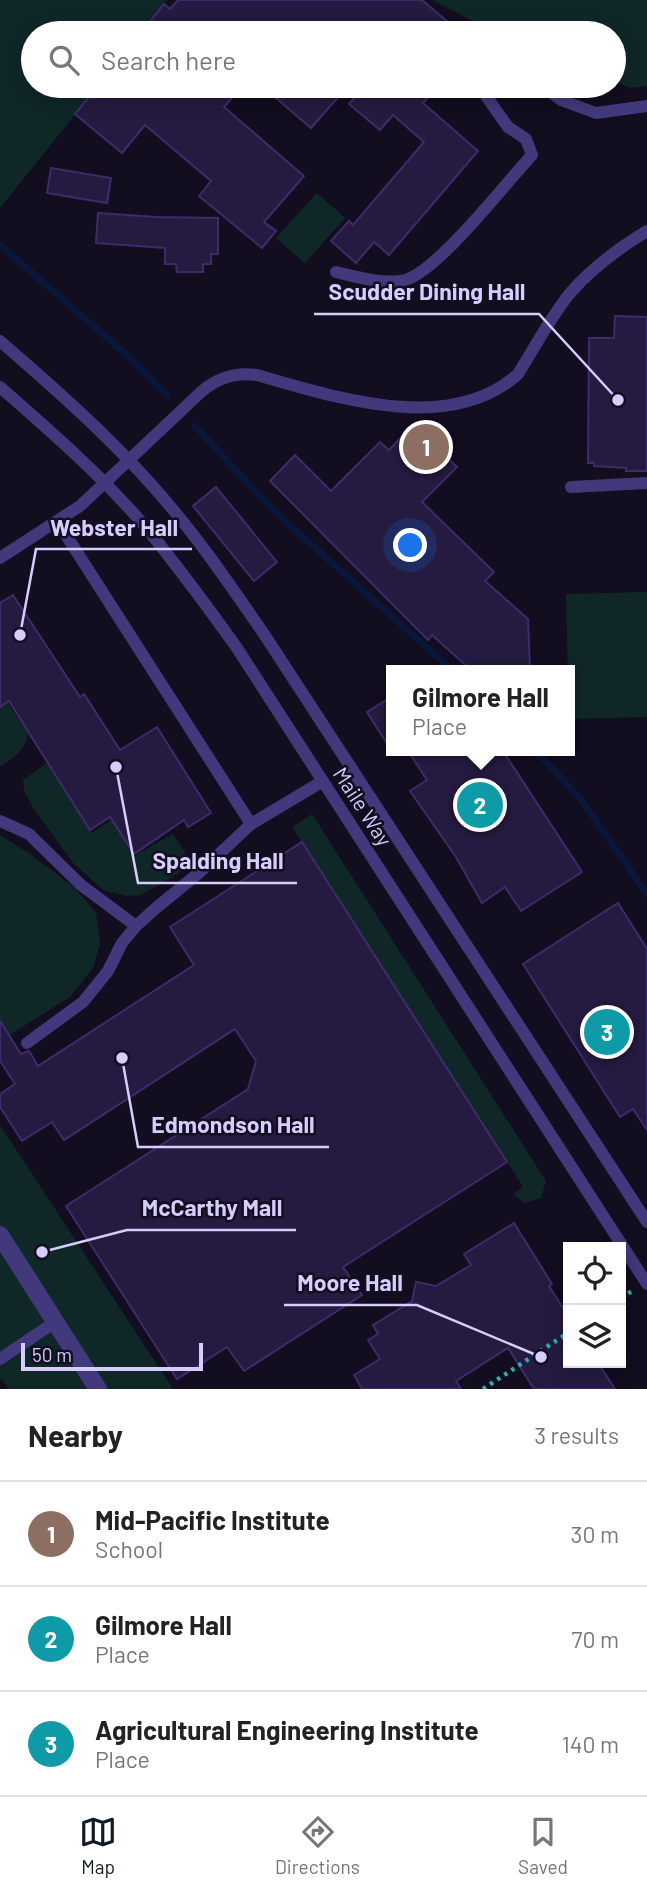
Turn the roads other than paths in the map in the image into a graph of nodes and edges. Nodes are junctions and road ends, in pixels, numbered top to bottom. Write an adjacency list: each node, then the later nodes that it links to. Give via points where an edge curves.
1 (487, 98): 5 (lane, via 508,127 526,139 531,155 444,252 416,276 380,280)
2 (558, 98): 3 (lane, via 596,113)
3 (647, 106)
4 (647, 231): 8 (lane, via 593,270 570,294 518,374 486,396 395,408 240,374 208,386)
5 (336, 272)
6 (0, 341): 8 (lane, Maile Way)
7 (0, 387): 9 (lane, Maile Way)
8 (127, 461): 9 (lane); 19 (lane, Maile Way, via 169,504 264,634)
9 (104, 483): 12 (lane); 14 (lane, Maile Way, via 192,586)
10 (647, 483): 11 (lane)
11 (571, 487)
12 (57, 521): 13 (lane); 16 (lane)
13 (0, 558)
14 (323, 781): 16 (lane); 21 (lane, Maile Way)
15 (0, 821): 17 (lane, via 29,834 81,885)
16 (251, 824): 17 (lane)
17 (136, 926): 18 (lane, via 83,1002)
18 (27, 1043)
19 (647, 1222)
20 (0, 1235): 22 (street)
21 (647, 1284)
22 (55, 1322): 23 (lane); 24 (street)
23 (0, 1359)
24 (98, 1389)

